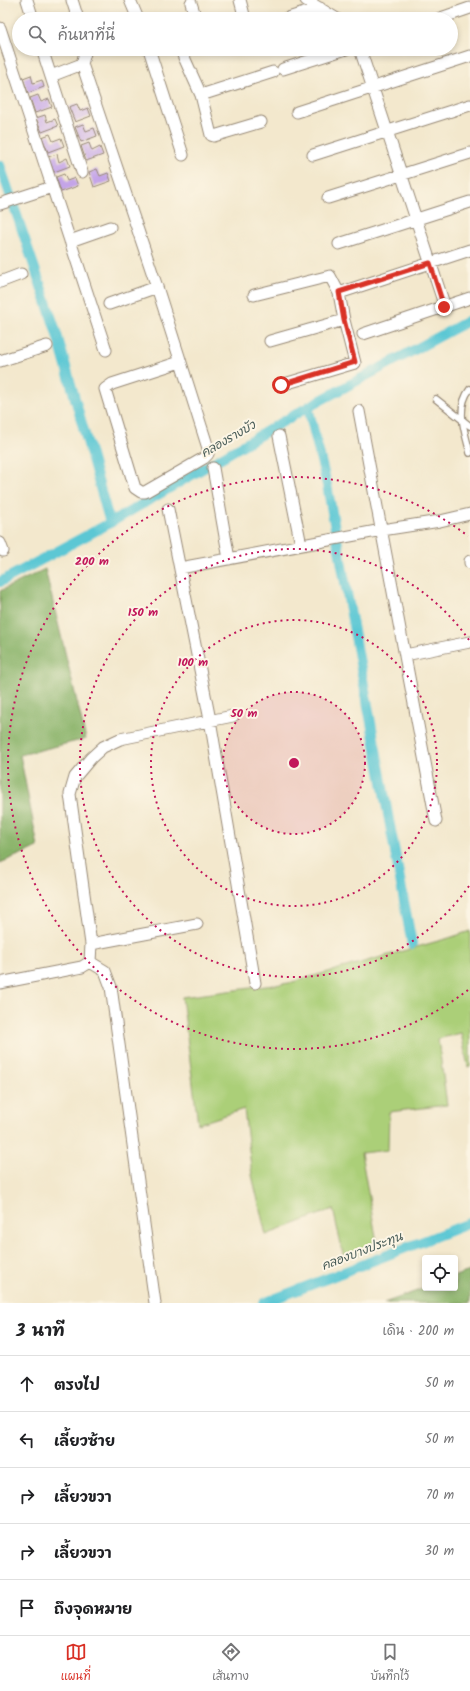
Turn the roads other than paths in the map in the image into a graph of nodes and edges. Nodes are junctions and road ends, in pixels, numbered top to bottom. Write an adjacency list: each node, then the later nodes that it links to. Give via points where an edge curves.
1 (27, 0): 9 (street)
2 (72, 0): 10 (street)
3 (130, 0): 11 (street)
4 (240, 0): 13 (street)
5 (306, 0): 7 (street)
6 (191, 3): 12 (street)
7 (320, 8): 14 (street); 15 (street)
8 (470, 8): 16 (street)
9 (31, 12)
10 (76, 12)
11 (135, 12)
12 (194, 12)
13 (243, 12)
14 (307, 12)
15 (326, 12)
16 (458, 12)
17 (0, 28): 38 (street)
18 (44, 56): 26 (street)
19 (84, 56): 25 (street)
20 (151, 56): 34 (street)
21 (184, 56): 28 (street)
22 (324, 56): 28 (street)
23 (362, 56): 27 (street)
24 (470, 56): 27 (street)
25 (82, 64): 26 (street); 50 (street)
26 (51, 76): 36 (street)
27 (373, 88): 30 (street); 32 (street)
28 (201, 95): 31 (street, via 212,136)
29 (470, 105): 32 (street)
30 (297, 112)
31 (261, 122)
32 (388, 132): 35 (street); 37 (street)
33 (470, 153): 37 (street)
34 (183, 155)
35 (313, 155)
36 (82, 172)
37 (402, 176): 39 (street); 42 (street)
38 (52, 186): 41 (street); 44 (street)
39 (328, 198)
40 (470, 202): 42 (street)
41 (1, 203)
42 (416, 220): 45 (street); 47 (street)
43 (110, 227): 44 (street)
44 (70, 241): 60 (street)
45 (339, 244)
46 (470, 250): 47 (street)
47 (430, 263): 51 (street); 55 (street)
48 (21, 274): 49 (street)
49 (0, 282)
50 (157, 287): 54 (street); 62 (street)
51 (339, 292): 52 (street, via 330,276); 56 (street)
52 (254, 295)
53 (470, 298): 55 (street)
54 (109, 304)
55 (444, 307): 57 (street)
56 (344, 320): 58 (street); 63 (street, via 355,362)
57 (363, 334)
58 (270, 341)
59 (47, 346): 61 (street)
60 (106, 350)
61 (0, 361)
62 (180, 362): 62 (street, via 112,384 105,389 136,488 141,492 208,454)
63 (281, 385)
64 (470, 390): 67 (lane, via 461,411)
65 (436, 399): 67 (lane)
66 (359, 411): 74 (street)
67 (463, 421): 68 (lane); 70 (lane)
68 (470, 426)
69 (279, 436): 75 (street)
70 (470, 453)
71 (213, 468): 76 (street)
72 (168, 509): 77 (street)
73 (470, 514): 74 (street)
74 (382, 530): 75 (street); 79 (street)
75 (300, 545): 76 (street)
76 (229, 559): 77 (street)
77 (180, 568): 81 (street)
78 (470, 642): 79 (street)
79 (405, 655): 82 (street)
80 (233, 716): 81 (street)
81 (210, 720): 84 (street, via 120,739 103,747 75,776 70,794); 87 (street)
82 (436, 821)
83 (197, 924): 84 (street)
84 (92, 944): 85 (street)
85 (90, 962): 86 (street, via 82,967); 88 (street, via 105,971 110,987)
86 (0, 983)
87 (254, 983)
88 (155, 1303)

